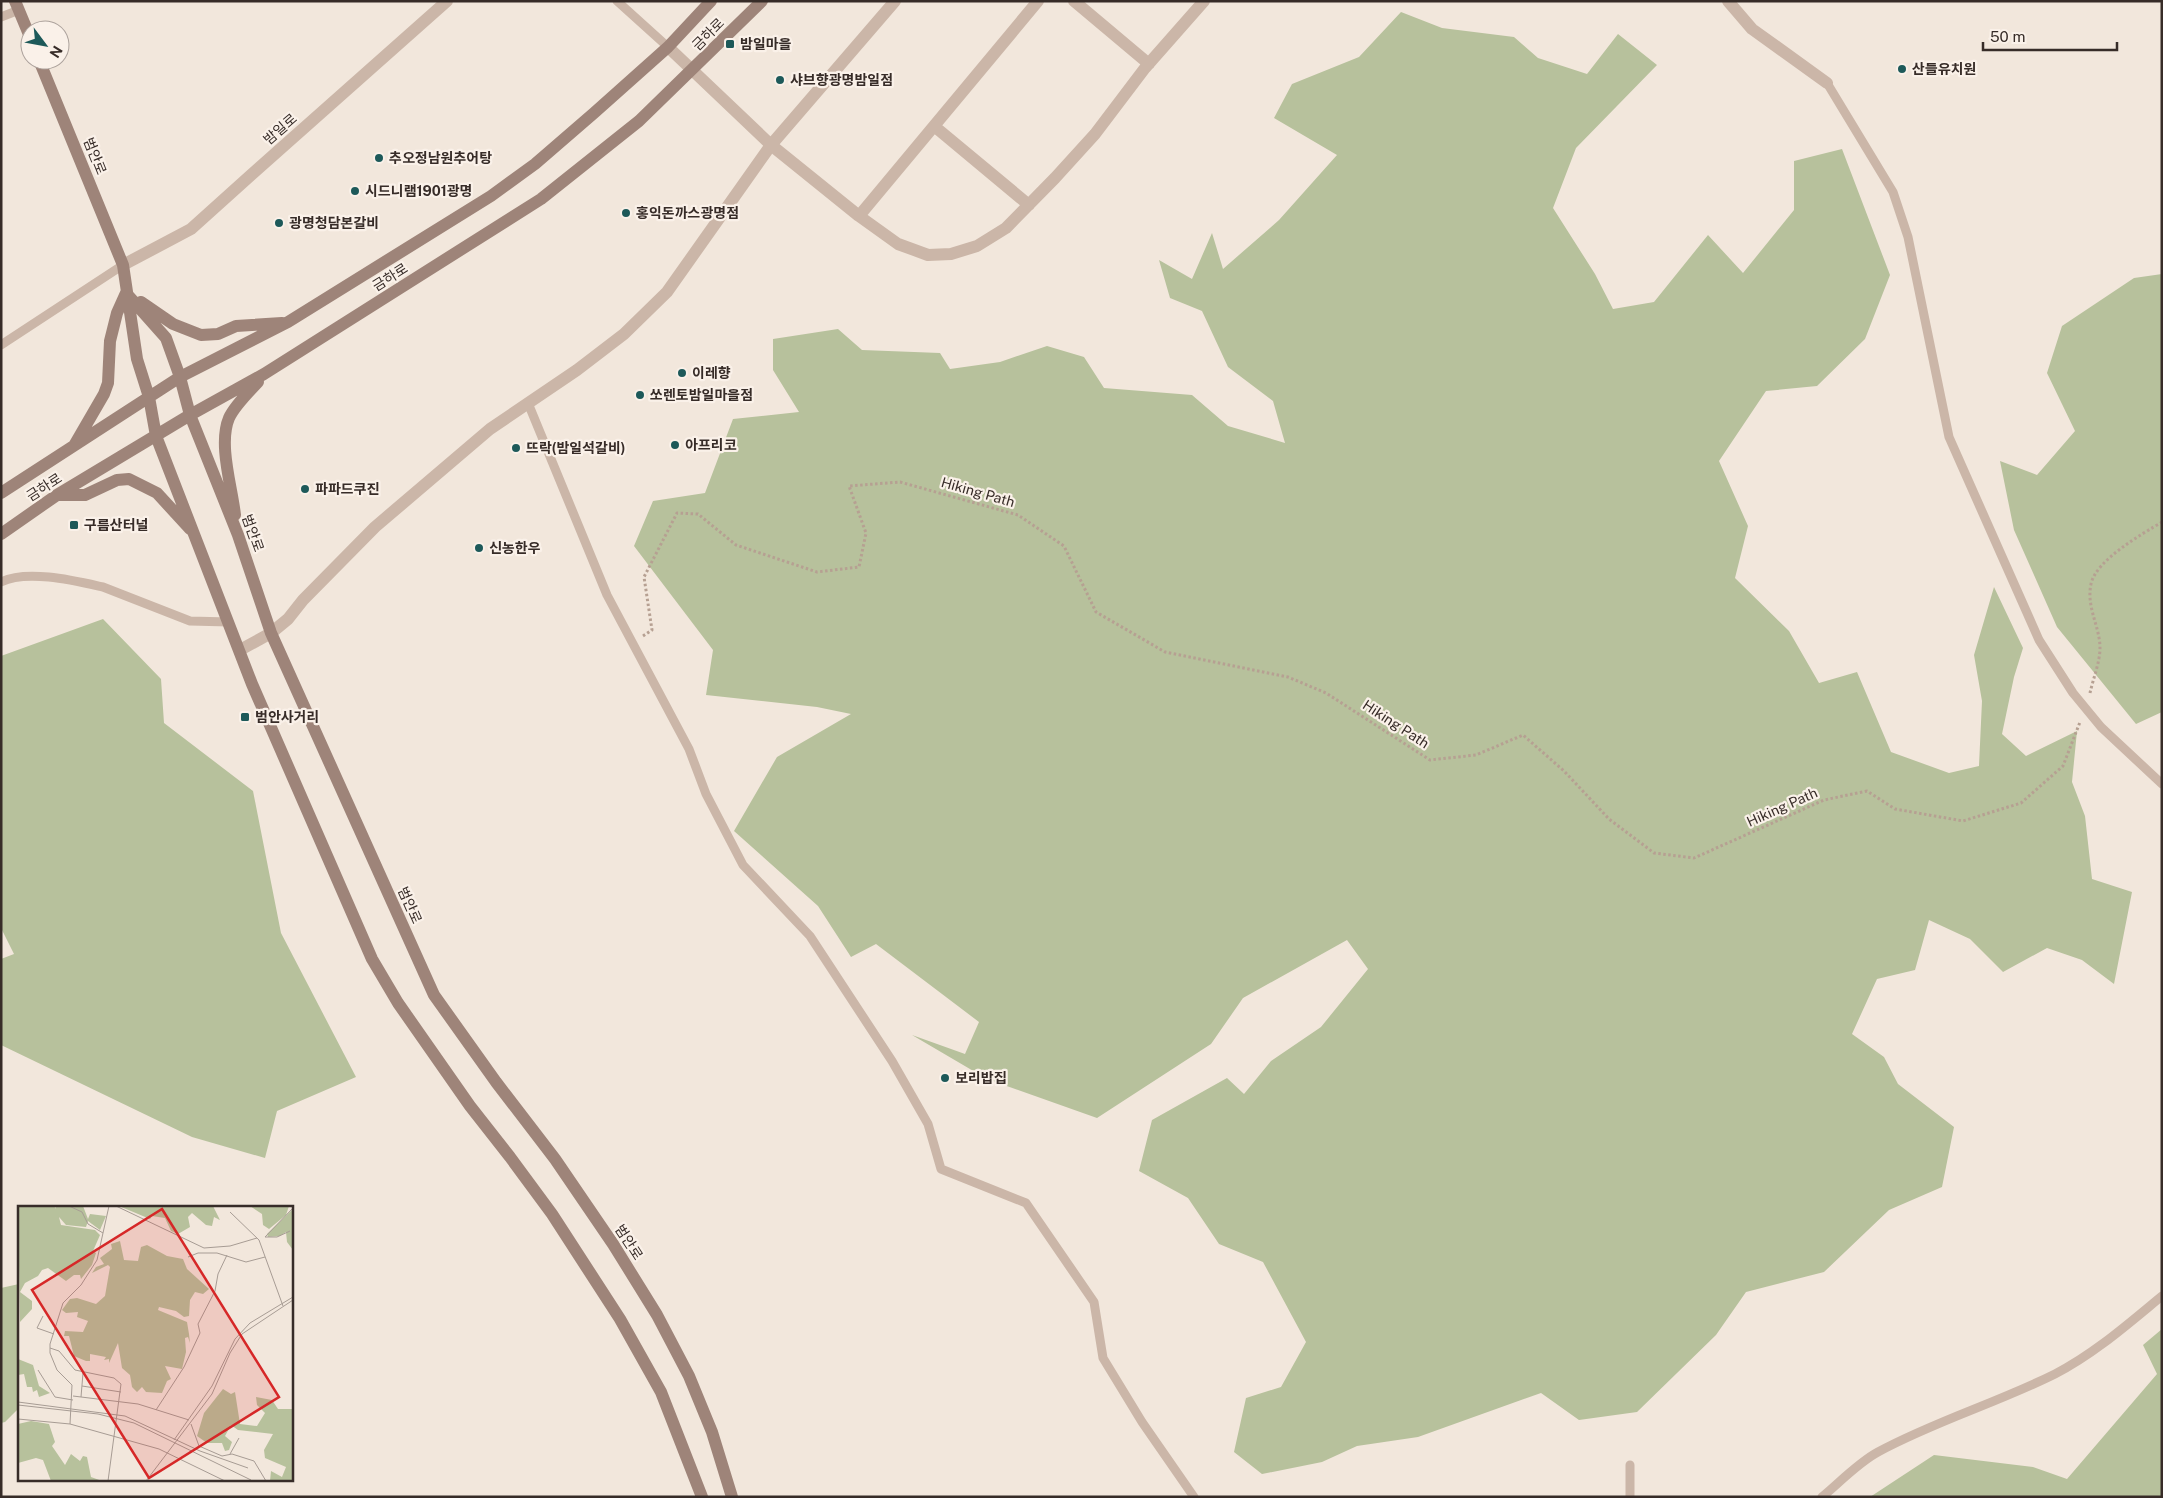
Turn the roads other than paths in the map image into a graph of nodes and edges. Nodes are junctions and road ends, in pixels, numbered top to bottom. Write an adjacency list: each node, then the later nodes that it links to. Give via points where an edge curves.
1 (447, 1): 22 (street, 밤일로, via 191,230)
2 (617, 1): 13 (lane)
3 (712, 1): 13 (main road, 금하로)
4 (762, 1): 16 (main road, 금하로)
5 (895, 1): 19 (street)
6 (1038, 1): 18 (street)
7 (1074, 1): 14 (street)
8 (1204, 1): 14 (street)
9 (1728, 1): 17 (street, via 1752,29)
10 (17, 5): 11 (lane); 12 (main road)
11 (1, 17)
12 (23, 20)
13 (668, 47): 16 (street); 24 (main road, 금하로, via 535,164 491,196)
14 (1149, 64): 20 (street, via 1095,134)
15 (43, 70): 22 (main road, 범안로)
16 (693, 70): 19 (street); 26 (main road, 금하로, via 639,121 541,199)
17 (1827, 83): 42 (lane, via 1893,192 1908,236 1949,437 2039,640 2073,693 2101,727)
18 (934, 126): 20 (street); 21 (street)
19 (771, 145): 21 (street); 29 (street, via 667,292 624,334)
20 (1029, 205): 21 (street, via 1006,228 976,246 950,254 928,255 898,244)
21 (860, 216)
22 (123, 265): 23 (main road, 범안로); 25 (lane)
23 (126, 292): 24 (main road, via 173,324 201,336 218,334 236,326); 27 (main road, 범안로, via 166,338); 28 (main road, 범안로, via 137,359); 32 (main road, via 110,342 108,383 92,418)
24 (288, 322): 27 (main road, 금하로)
25 (1, 345)
26 (264, 374): 30 (main road, 금하로); 37 (main road, via 229,418 226,431 226,462)
27 (180, 378): 28 (main road, 금하로); 30 (main road, 범안로)
28 (149, 397): 31 (main road, 범안로); 32 (main road, 금하로)
29 (528, 404): 40 (street, via 490,429 375,527); 47 (lane, via 607,595 689,749 706,794 743,865 810,936 892,1061 928,1124 941,1170 1026,1203 1094,1302 1103,1358)
30 (190, 414): 31 (main road, 금하로); 37 (main road, 범안로)
31 (156, 436): 34 (main road, 금하로); 36 (main road, 범안로)
32 (72, 449): 33 (main road, 금하로)
33 (1, 493)
34 (58, 495): 35 (main road, 금하로); 36 (main road, via 85,495 117,480 129,479 157,493)
35 (1, 534)
36 (194, 534): 39 (main road, 범안로)
37 (238, 535): 40 (main road, 범안로)
38 (1, 582): 39 (lane, via 8,578 33,577 88,584 190,621)
39 (229, 622): 41 (main road, 범안로)
40 (271, 633): 41 (street); 46 (main road, 범안로, via 434,995 555,1159 614,1244 657,1315 689,1376 712,1432)
41 (240, 650): 45 (main road, 범안로, via 372,959 398,1003 470,1106 552,1214 620,1319 661,1392)
42 (2162, 784)
43 (2162, 1296): 49 (lane, via 2110,1339 2057,1373 1876,1453)
44 (1630, 1465): 48 (lane)
45 (702, 1497)
46 (732, 1497)
47 (1194, 1497)
48 (1630, 1497)
49 (1822, 1497)

